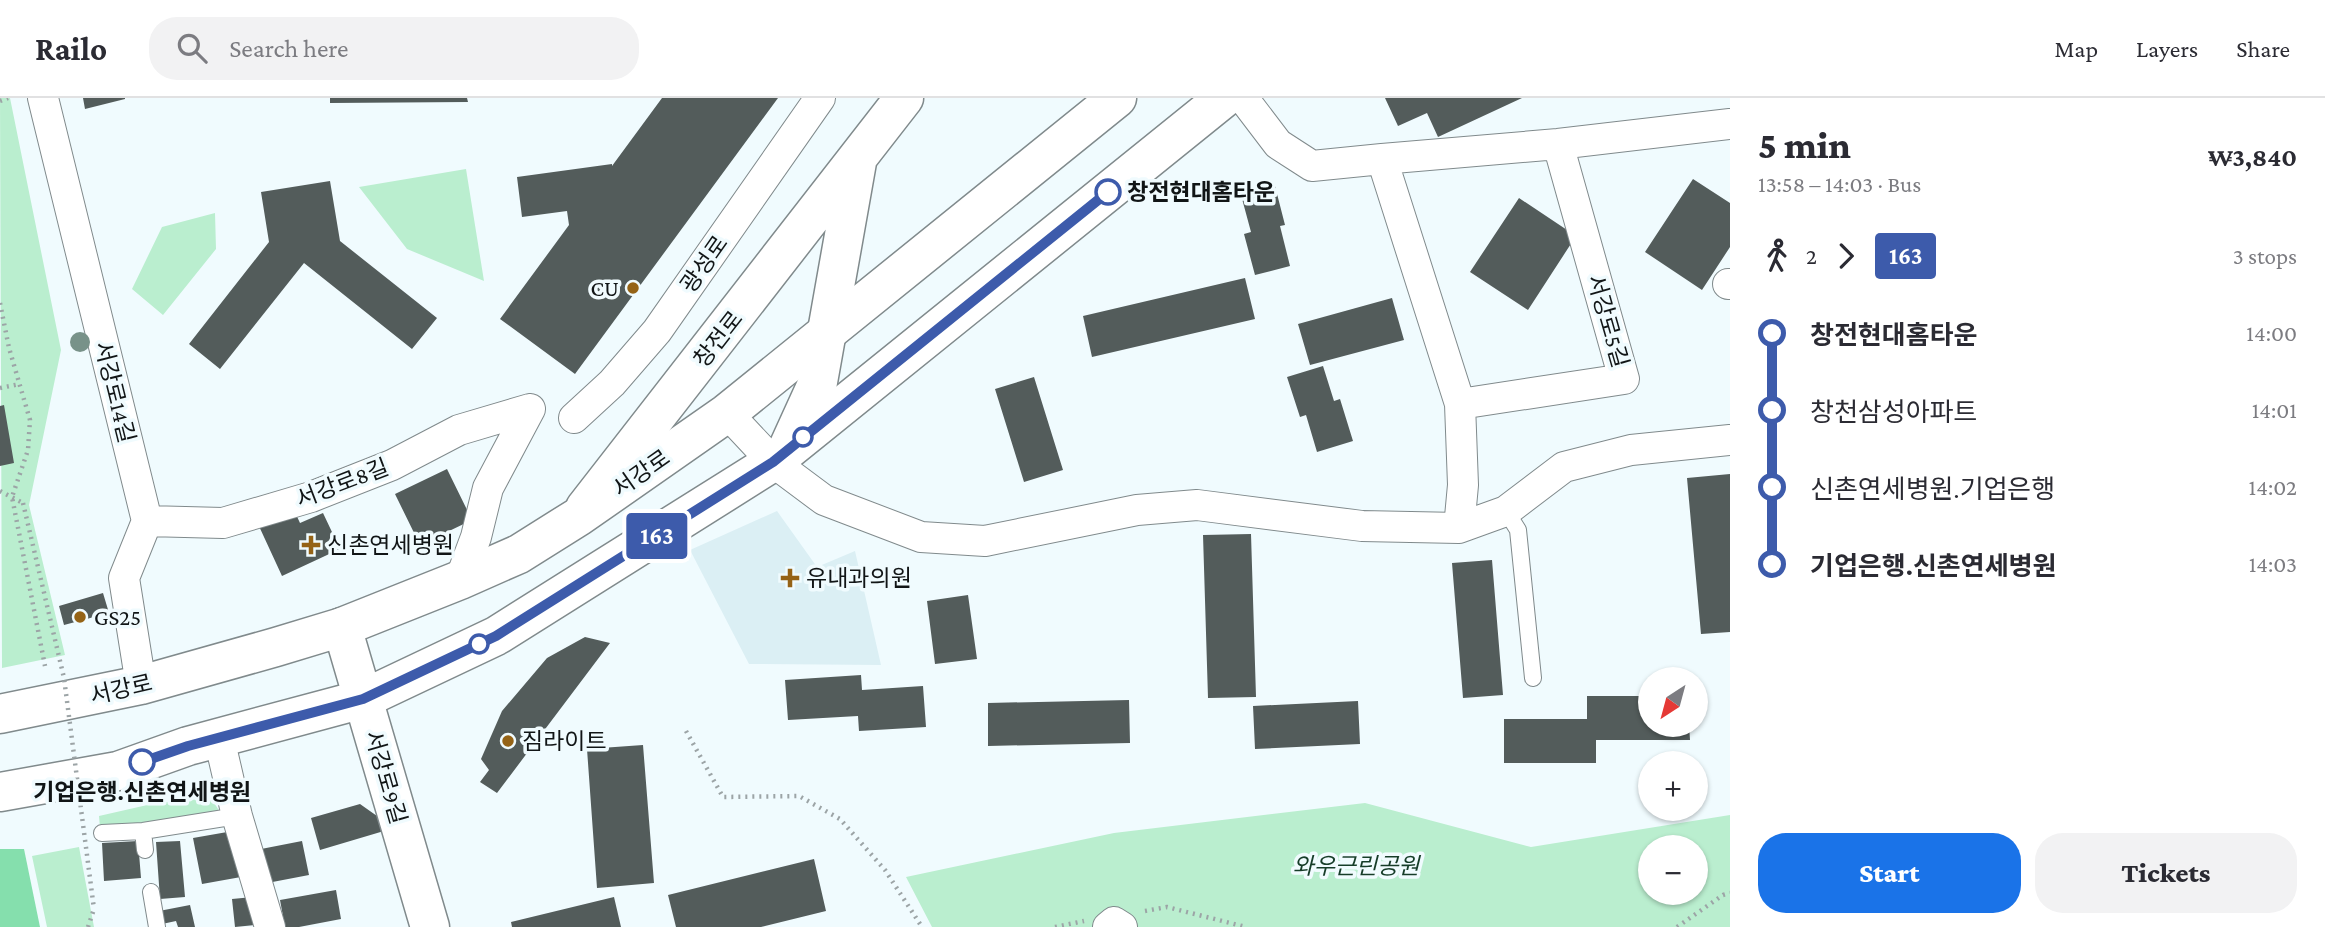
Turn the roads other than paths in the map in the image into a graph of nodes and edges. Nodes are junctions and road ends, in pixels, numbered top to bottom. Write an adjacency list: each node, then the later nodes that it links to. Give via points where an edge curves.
1 (43, 98): 19 (street, 서강로14길)
2 (820, 98): 14 (street, 광성로, via 657,331)
3 (904, 98): 10 (main road, 창전로)
4 (1117, 98): 11 (main road, 서강로)
5 (1224, 98): 16 (main road)
6 (1243, 98): 9 (street, via 1278,144 1312,166)
7 (1730, 124): 8 (street)
8 (1558, 144): 9 (street); 12 (street, 서강로5길, via 1624,379)
9 (1382, 159): 12 (street)
10 (858, 160): 11 (main road, 창전로); 18 (main road, 창전로)
11 (826, 332): 13 (main road, 서강로); 16 (main road, 창전로, via 818,382)
12 (1460, 404): 20 (street)
13 (727, 413): 16 (street); 18 (main road, 서강로)
14 (574, 418)
15 (1730, 440): 17 (street, via 1631,450 1563,467)
16 (780, 456): 20 (street, via 824,500 921,537 985,541 1137,510 1197,505 1362,526); 25 (main road, via 496,636)
17 (1506, 511): 20 (street); 23 (lane, via 1518,530)
18 (578, 517): 21 (main road, 서강로, via 519,554)
19 (147, 521): 21 (street, 서강로8길, via 223,523 311,497 392,465 459,430 530,409 488,488); 24 (street, via 124,578)
20 (1460, 528)
21 (460, 580): 22 (main road, 서강로)
22 (342, 627): 24 (main road, 서강로); 25 (main road, 서강로9길)
23 (1533, 678)
24 (141, 685): 26 (main road, 서강로)
25 (363, 699): 27 (main road); 38 (main road, 서강로9길)
26 (0, 714)
27 (219, 738): 28 (main road, via 118,771); 29 (street)
28 (0, 792)
29 (237, 816): 30 (lane); 37 (street)
30 (143, 831): 31 (lane); 32 (lane)
31 (102, 833)
32 (145, 850)
33 (151, 892): 36 (lane)
34 (1131, 919): 35 (street)
35 (1100, 923)
36 (157, 927)
37 (270, 927)
38 (430, 927)

